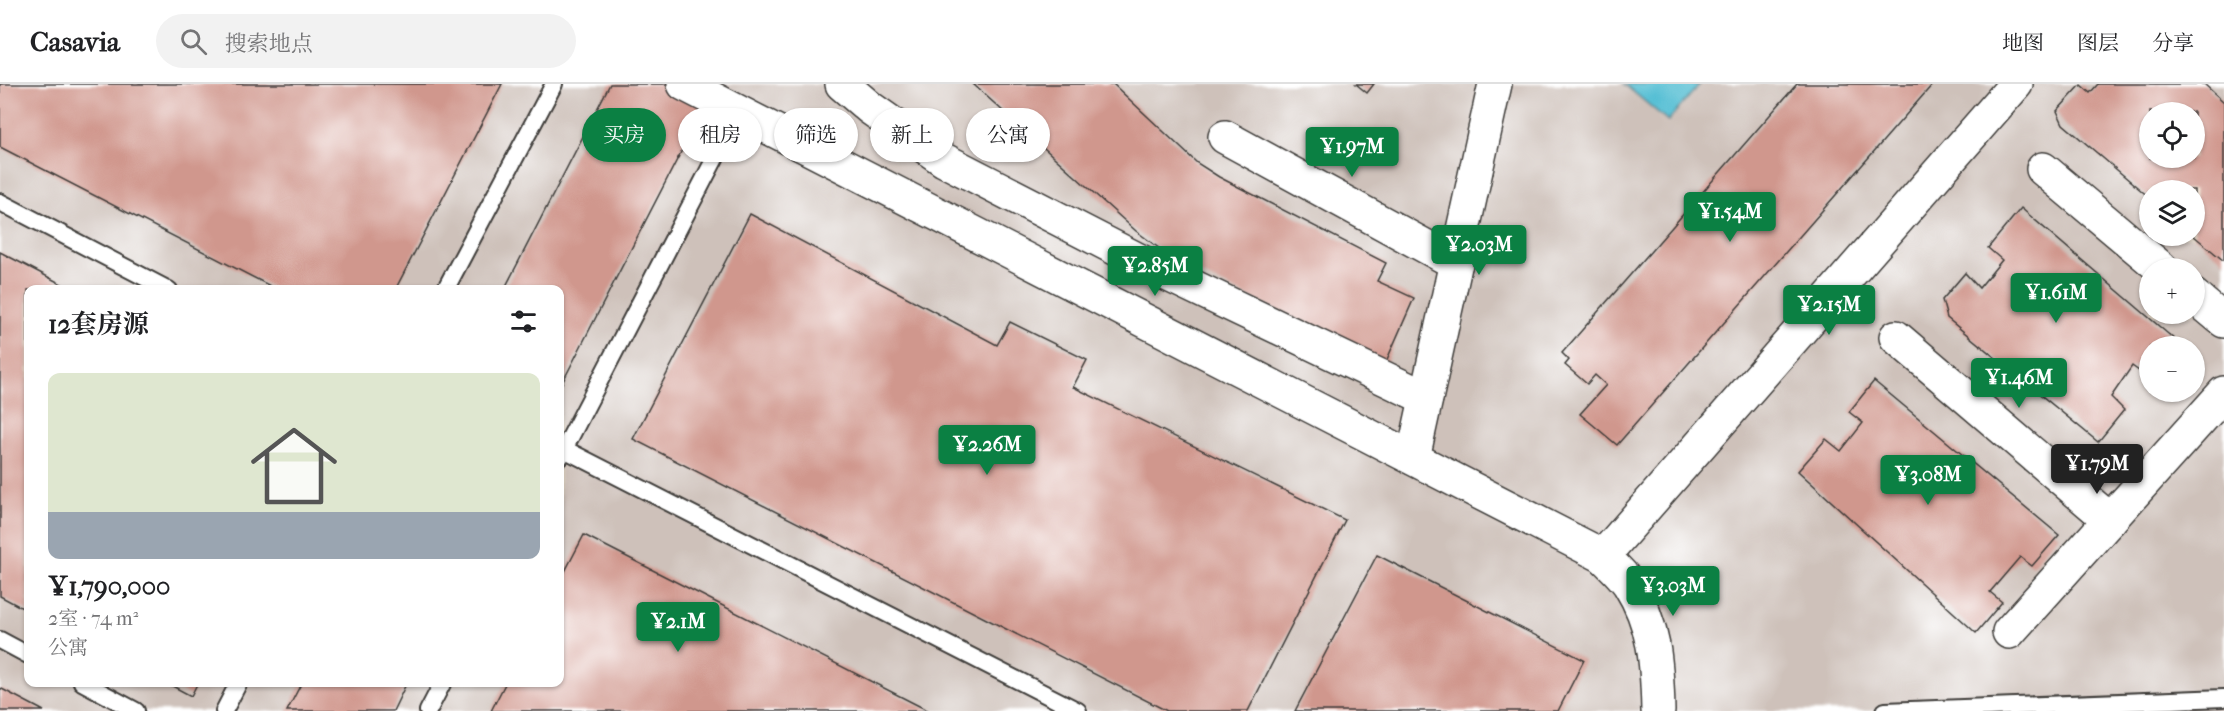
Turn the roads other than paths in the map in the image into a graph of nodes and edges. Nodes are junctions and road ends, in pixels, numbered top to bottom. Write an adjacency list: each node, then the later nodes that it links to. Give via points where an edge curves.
1 (554, 84): 15 (lane)
2 (684, 84): 6 (street)
3 (842, 84): 20 (street, via 944,160 1150,266)
4 (1495, 84): 13 (street)
5 (2016, 84): 25 (street)
6 (731, 108)
7 (762, 124): 23 (street)
8 (1225, 138): 13 (street)
9 (713, 162): 21 (lane)
10 (2043, 169): 12 (street)
11 (0, 202): 14 (lane)
12 (2149, 258)
13 (1456, 263): 20 (street)
14 (159, 285)
15 (448, 285)
16 (2205, 305): 17 (street)
17 (2224, 321)
18 (1896, 338): 24 (street)
19 (2224, 393): 24 (street)
20 (1426, 398): 23 (street)
21 (564, 449)
22 (564, 454): 36 (lane)
23 (1413, 458): 25 (street)
24 (2110, 520): 26 (street)
25 (1604, 556): 37 (street, via 1628,582 1651,630)
26 (2009, 632)
27 (0, 640): 28 (lane)
28 (24, 653)
29 (91, 687): 33 (lane)
30 (236, 687): 34 (lane)
31 (440, 687): 35 (lane)
32 (2224, 698): 38 (lane)
33 (136, 711)
34 (224, 711)
35 (428, 711)
36 (1078, 711)
37 (1658, 711)
38 (1885, 711)

